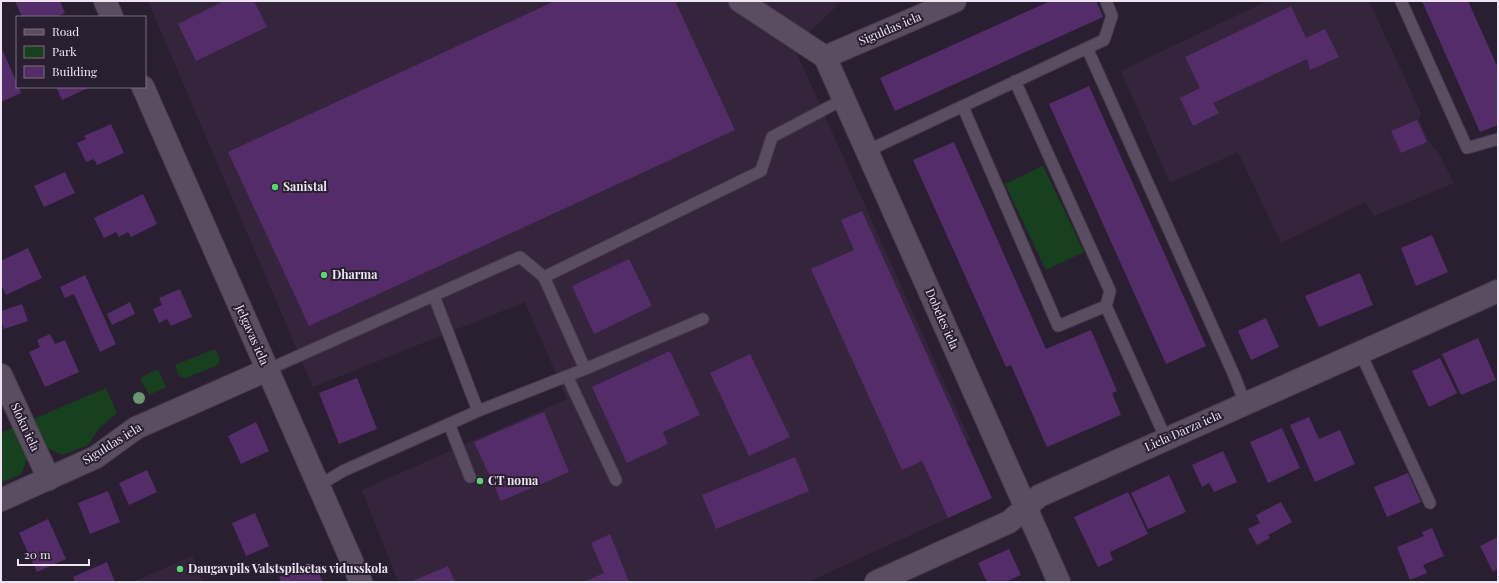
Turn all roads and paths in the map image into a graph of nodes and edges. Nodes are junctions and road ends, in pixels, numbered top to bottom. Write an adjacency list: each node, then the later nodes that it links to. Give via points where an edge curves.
1 (105, 1): 6 (street)
2 (740, 1): 8 (street)
3 (955, 1): 8 (street, Siguldas iela)
4 (1106, 1): 7 (lane, via 1112,16 1104,40)
5 (1401, 1): 13 (lane, via 1468,148)
6 (112, 16)
7 (1087, 48): 9 (lane); 25 (lane)
8 (825, 57): 11 (street, Dobeles iela)
9 (1015, 81): 12 (lane); 18 (lane, via 1110,291)
10 (143, 88): 22 (street, Jelgavas iela)
11 (844, 99): 14 (street, Dobeles iela); 15 (lane, via 772,137 761,171)
12 (963, 107): 14 (lane); 18 (lane, via 1058,326)
13 (1498, 139)
14 (867, 151): 35 (street, Dobeles iela)
15 (544, 277): 17 (lane, via 520,257); 21 (lane)
16 (1498, 291): 20 (street, Lielā Dārza iela)
17 (434, 296): 22 (lane); 26 (lane)
18 (1106, 306): 28 (lane)
19 (703, 319): 21 (lane)
20 (1360, 352): 25 (street, Lielā Dārza iela); 34 (lane)
21 (585, 369): 24 (lane)
22 (267, 370): 30 (street, Siguldas iela, via 136,428 96,457); 32 (street, Jelgavas iela)
23 (1, 375): 30 (street, Sloku iela)
24 (567, 376): 26 (lane); 31 (lane)
25 (1245, 403): 28 (street, Lielā Dārza iela)
26 (478, 411): 27 (lane)
27 (449, 424): 29 (lane); 32 (lane, via 343,471)
28 (1166, 439): 35 (street, Lielā Dārza iela, via 1039,496)
29 (470, 477)
30 (49, 479): 33 (street, Siguldas iela)
31 (616, 480)
32 (318, 486): 36 (street, Jelgavas iela)
33 (1, 500)
34 (1430, 503)
35 (1025, 508): 37 (street, Lielā Dārza iela, via 1009,522); 38 (street, Dobeles iela)
36 (361, 582)
37 (876, 582)
38 (1059, 582)

